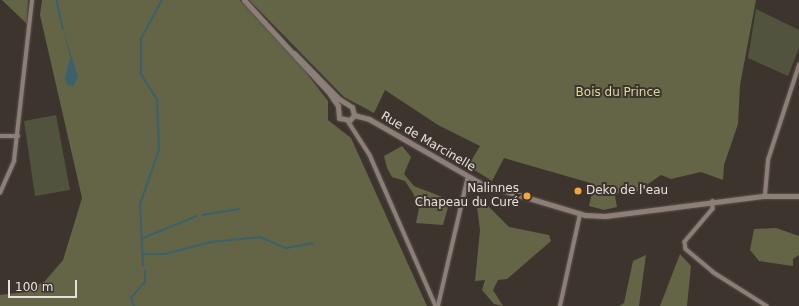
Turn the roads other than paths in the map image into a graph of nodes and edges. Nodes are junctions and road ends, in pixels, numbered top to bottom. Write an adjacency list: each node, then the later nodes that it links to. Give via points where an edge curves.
1 (32, 0): 10 (street)
2 (244, 0): 3 (street)
3 (294, 53): 5 (street); 6 (street)
4 (799, 65): 13 (street, via 768,160)
5 (345, 104): 6 (street); 7 (street, via 352,107)
6 (338, 108): 8 (street, via 339,118)
7 (354, 115): 8 (street); 11 (street, Rue de Marcinelle, via 369,119)
8 (348, 121): 17 (street, via 368,150)
9 (0, 136): 10 (street)
10 (18, 136): 12 (street, via 14,161)
11 (468, 176): 16 (street, Rue de Marcinelle, via 487,186); 17 (street)
12 (0, 193)
13 (765, 195): 14 (street, Rue de Marcinelle); 15 (street, Rue de Marcinelle)
14 (799, 196)
15 (713, 201): 16 (street, Rue de Marcinelle, via 605,216); 19 (street, via 713,209 685,242 686,249 713,272)
16 (580, 214): 18 (street)
17 (437, 306)
18 (560, 306)
19 (767, 306)

